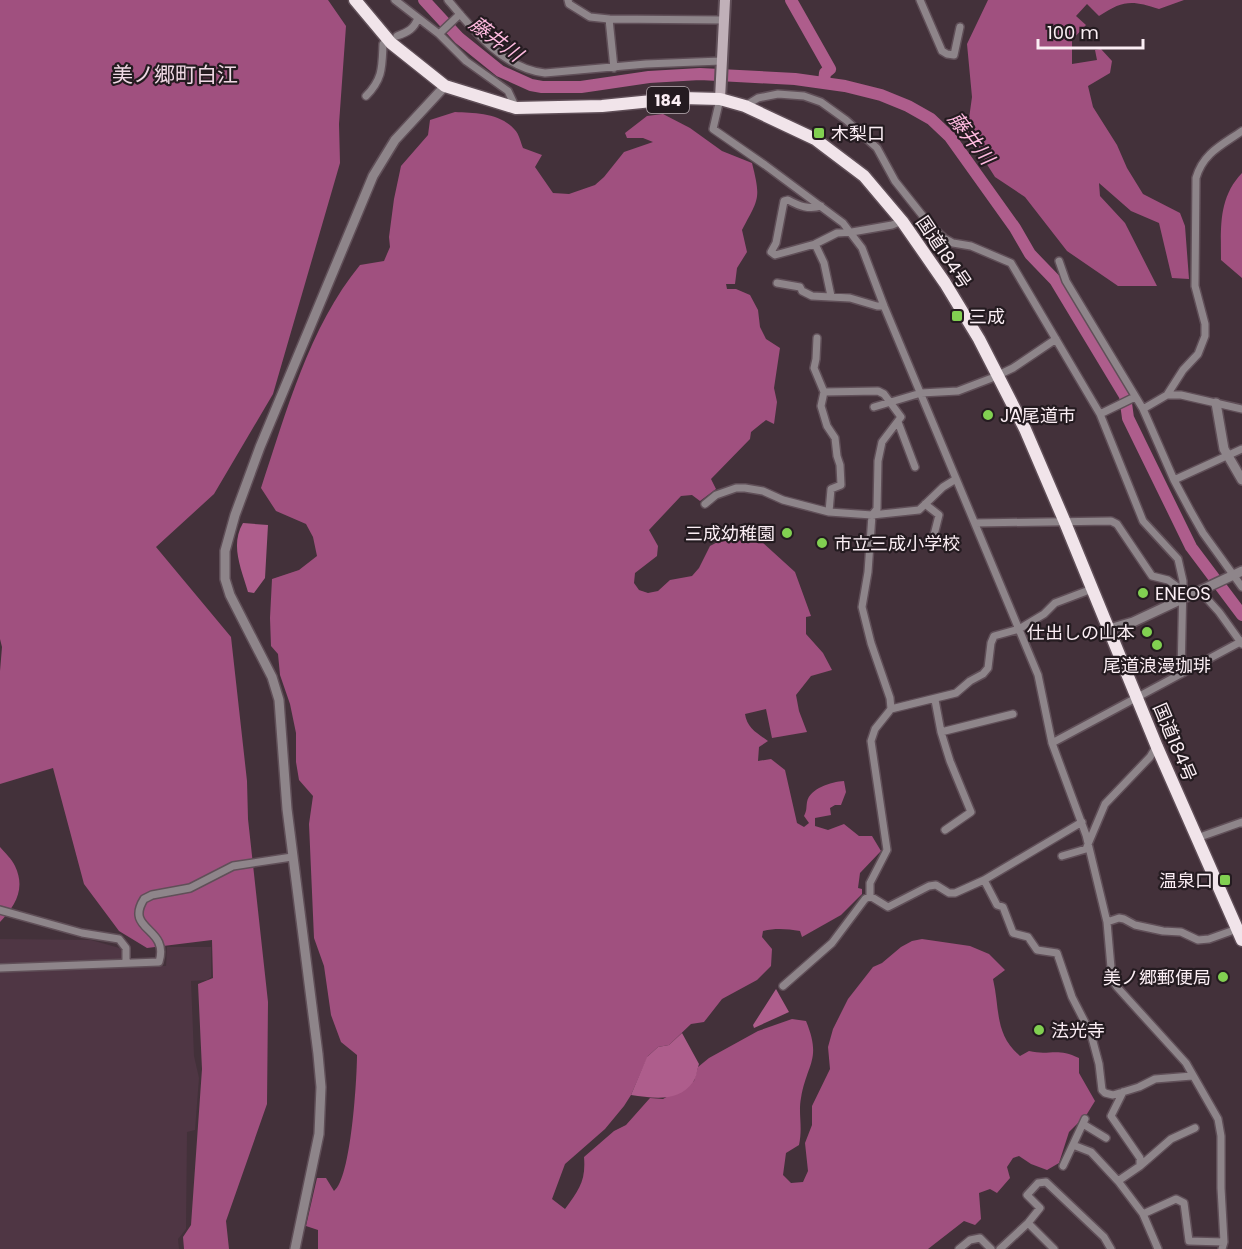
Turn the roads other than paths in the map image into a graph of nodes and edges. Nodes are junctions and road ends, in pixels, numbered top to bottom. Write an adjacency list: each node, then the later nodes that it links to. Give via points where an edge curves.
1 (355, 0): 13 (highway, 国道184号 / 184)
2 (395, 0): 8 (street)
3 (568, 0): 9 (street, via 590,17)
4 (724, 0): 10 (main road)
5 (920, 0): 11 (street, via 942,51 947,54 954,55)
6 (449, 1): 7 (street)
7 (460, 14): 12 (street); 15 (street, via 508,61 533,72)
8 (418, 18): 12 (street); 13 (street, via 410,31)
9 (609, 19): 10 (street); 15 (street)
10 (723, 20): 14 (main road)
11 (960, 27)
12 (438, 34): 20 (street, via 466,61 508,91)
13 (393, 38): 16 (highway, 国道184号 / 184); 18 (street, via 383,44 382,69)
14 (721, 61): 15 (street); 17 (main road)
15 (614, 68)
16 (445, 86): 20 (highway, 国道184号 / 184); 79 (street, via 395,140 373,176 260,447 225,551 225,579 230,595 272,677 279,700)
17 (720, 94): 19 (highway, 国道184号 / 184); 20 (highway, 国道184号 / 184, via 602,106); 22 (street, via 713,129)
18 (366, 96)
19 (745, 106): 23 (highway, 国道184号 / 184, via 815,139 864,176); 31 (street, via 758,98 778,94 804,96 821,102 846,120 876,148 895,181 944,238 1011,263)
20 (516, 108)
21 (1242, 131): 35 (street, via 1205,157 1199,167 1195,286 1205,336 1198,354)
22 (821, 206): 24 (street); 25 (street, via 813,209 784,201 771,252 775,255)
23 (902, 221): 24 (street); 32 (highway, 国道184号 / 184, via 945,283)
24 (852, 232): 25 (street, via 837,233); 29 (street)
25 (815, 244): 28 (street, via 825,263)
26 (1059, 261): 36 (street, via 1066,281)
27 (777, 283): 28 (street, via 800,287 812,296)
28 (831, 296): 29 (street)
29 (884, 306): 34 (street)
30 (817, 338): 33 (street, via 814,368)
31 (1056, 339): 32 (street); 42 (street)
32 (998, 374): 34 (street, via 958,391); 54 (highway, 国道184号 / 184)
33 (824, 392): 37 (street, via 871,390 884,394); 52 (street, via 821,406 835,438 841,484 831,489)
34 (921, 393): 37 (street); 47 (street)
35 (1167, 395): 38 (street); 40 (street)
36 (1133, 398): 40 (street); 42 (street)
37 (890, 403): 39 (street); 43 (street, via 901,417)
38 (1216, 403): 41 (street); 45 (street)
39 (874, 407)
40 (1143, 409): 48 (street)
41 (1242, 409)
42 (1100, 414): 61 (street, via 1143,521 1178,559)
43 (898, 422): 46 (street); 53 (street, via 882,442 878,508)
44 (1242, 449): 45 (street)
45 (1227, 456): 48 (street); 49 (street)
46 (915, 467)
47 (956, 479): 51 (street); 55 (street)
48 (1174, 480): 57 (street, via 1203,533)
49 (1242, 480)
50 (705, 504): 52 (street, via 716,495 745,488 763,490 783,500)
51 (925, 504): 53 (street, via 919,510); 56 (street, via 939,515)
52 (829, 512): 53 (street)
53 (872, 515): 68 (street, via 862,607)
54 (1065, 520): 55 (street); 59 (highway, 国道184号 / 184); 61 (street, via 1117,524 1152,576 1168,580)
55 (975, 523): 62 (street)
56 (934, 535)
57 (1236, 574): 58 (street); 60 (street)
58 (1242, 587)
59 (1092, 589): 62 (street, via 1055,603); 63 (highway, 国道184号 / 184)
60 (1202, 590): 61 (street); 64 (street)
61 (1182, 595): 63 (street, via 1133,622); 65 (street)
62 (1019, 629): 67 (street, via 994,636 988,669 983,674 956,693); 71 (street, via 1038,675)
63 (1109, 630): 66 (highway, 国道184号 / 184)
64 (1242, 642): 65 (street)
65 (1181, 674): 66 (street)
66 (1137, 698): 71 (street); 72 (highway, 国道184号 / 184)
67 (935, 700): 68 (street); 70 (street)
68 (891, 710): 81 (street, via 875,729 871,741 887,850 870,883)
69 (1012, 714): 70 (street)
70 (941, 732): 75 (street, via 971,812)
71 (1052, 743): 73 (street)
72 (1157, 747): 76 (highway, 国道184号 / 184); 77 (street, via 1106,804)
73 (1082, 822): 77 (street); 80 (street)
74 (1242, 823): 76 (street)
75 (945, 830)
76 (1197, 838): 84 (highway, 国道184号 / 184)
77 (1087, 846): 78 (street); 83 (street)
78 (1062, 856)
79 (292, 857): 85 (street, via 233,866 190,888 144,899 139,920 157,937 162,953 159,962); 99 (street, via 318,1054 321,1106 312,1174)
80 (984, 880): 81 (street, via 955,893 929,886 888,907); 89 (street, via 997,905 1003,907 1013,933 1028,937 1037,950 1057,953 1072,997 1091,1034 1102,1090 1113,1095)
81 (870, 896): 87 (street, via 832,943)
82 (0, 910): 85 (street, via 118,939 126,948)
83 (1107, 922): 84 (street, via 1119,918 1155,930 1181,932 1198,940); 88 (street, via 1112,979)
84 (1240, 935)
85 (126, 962): 86 (street)
86 (0, 968)
87 (783, 986)
88 (1192, 1076): 89 (street, via 1155,1079); 98 (street, via 1220,1126)
89 (1123, 1092): 94 (street, via 1111,1116 1140,1158)
90 (1195, 1128): 94 (street, via 1172,1139)
91 (1106, 1138): 92 (street, via 1084,1122)
92 (1073, 1145): 93 (street); 95 (street, via 1091,1152)
93 (1063, 1166)
94 (1140, 1166): 95 (street)
95 (1118, 1181): 96 (street)
96 (1143, 1214): 98 (street, via 1176,1199 1184,1203 1189,1241); 105 (street)
97 (1028, 1223): 102 (street); 103 (street); 104 (street, via 1040,1208 1027,1195 1038,1183 1046,1182 1104,1237)
98 (1223, 1246)
99 (295, 1249)
100 (959, 1249): 101 (street, via 980,1238)
101 (991, 1249)
102 (1000, 1249)
103 (1054, 1249)
104 (1111, 1249)
105 (1158, 1249)

